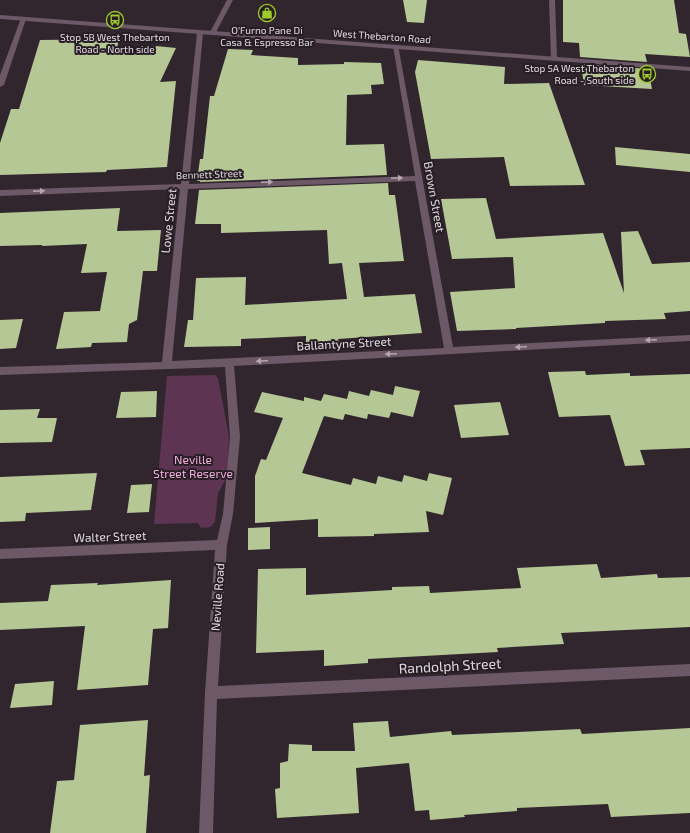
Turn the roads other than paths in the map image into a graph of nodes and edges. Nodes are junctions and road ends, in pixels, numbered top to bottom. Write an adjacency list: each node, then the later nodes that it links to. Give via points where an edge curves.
1 (230, 0): 6 (street)
2 (552, 0): 8 (street)
3 (0, 17): 4 (street, West Thebarton Road)
4 (23, 19): 5 (street, West Thebarton Road); 10 (street)
5 (200, 33): 6 (street, West Thebarton Road); 12 (street, Lowe Street)
6 (212, 34): 7 (street, West Thebarton Road)
7 (396, 46): 8 (street, West Thebarton Road); 11 (street, Brown Street)
8 (554, 58): 9 (street, West Thebarton Road)
9 (690, 69)
10 (0, 85)
11 (418, 178): 12 (street, Bennett Street, one-way to 11); 15 (street, Brown Street)
12 (185, 185): 13 (street, Bennett Street, one-way to 12); 17 (street, Lowe Street)
13 (0, 193)
14 (690, 338): 15 (street, Ballantyne Street, one-way to 15)
15 (448, 351): 16 (street, Ballantyne Street, one-way to 16)
16 (229, 363): 17 (street, Ballantyne Street); 19 (street, Neville Road, via 235,437 228,514)
17 (167, 364): 18 (street, Ballantyne Street)
18 (0, 371)
19 (221, 545): 20 (street, Walter Street); 22 (street, Neville Road)
20 (0, 554)
21 (690, 670): 22 (street, Randolph Street)
22 (211, 693): 23 (street, Neville Road)
23 (206, 833)

